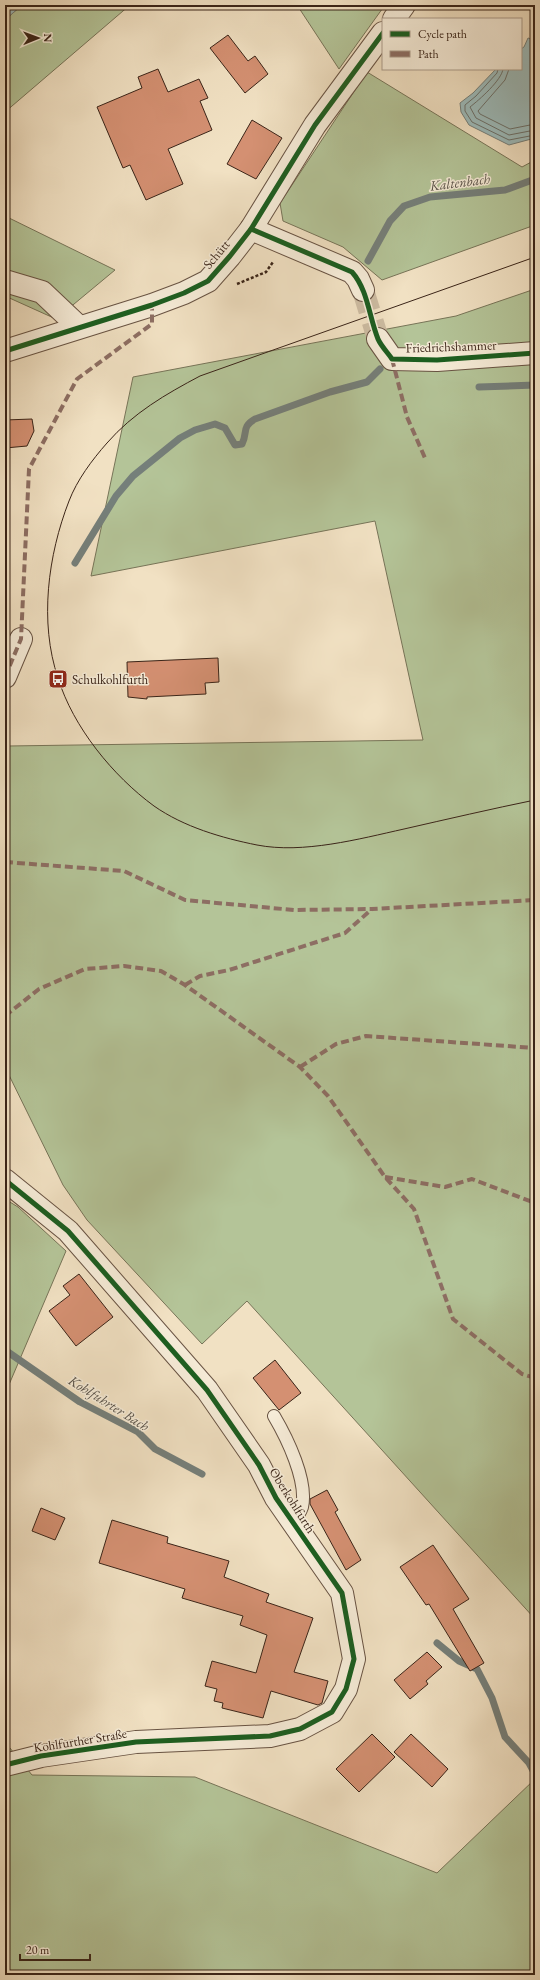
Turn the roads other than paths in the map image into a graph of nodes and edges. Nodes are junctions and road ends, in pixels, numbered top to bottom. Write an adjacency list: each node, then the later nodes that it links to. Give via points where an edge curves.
1 (404, 5): 2 (street)
2 (395, 18)
3 (382, 34): 4 (street, Schütt, via 315,125)
4 (251, 229): 6 (street, via 352,272); 7 (street, Schütt, via 208,281 184,294)
5 (5, 281): 7 (street, via 42,292)
6 (363, 290)
7 (79, 327): 9 (street, Schütt)
8 (378, 339): 10 (street, Friedrichshammer, via 392,359 437,360)
9 (5, 351)
10 (535, 354)
11 (21, 639): 12 (street)
12 (5, 677)
13 (5, 1180): 15 (street, Oberkohlfurth, via 68,1232 207,1390 259,1465 276,1498)
14 (274, 1416): 15 (lane, via 288,1440 297,1464 302,1507)
15 (294, 1524): 16 (street, Oberkohlfurth, via 342,1593 354,1659 346,1689 332,1712 300,1729 270,1736)
16 (136, 1742): 17 (street, Kohlfurther Straße, via 41,1756)
17 (5, 1765)

